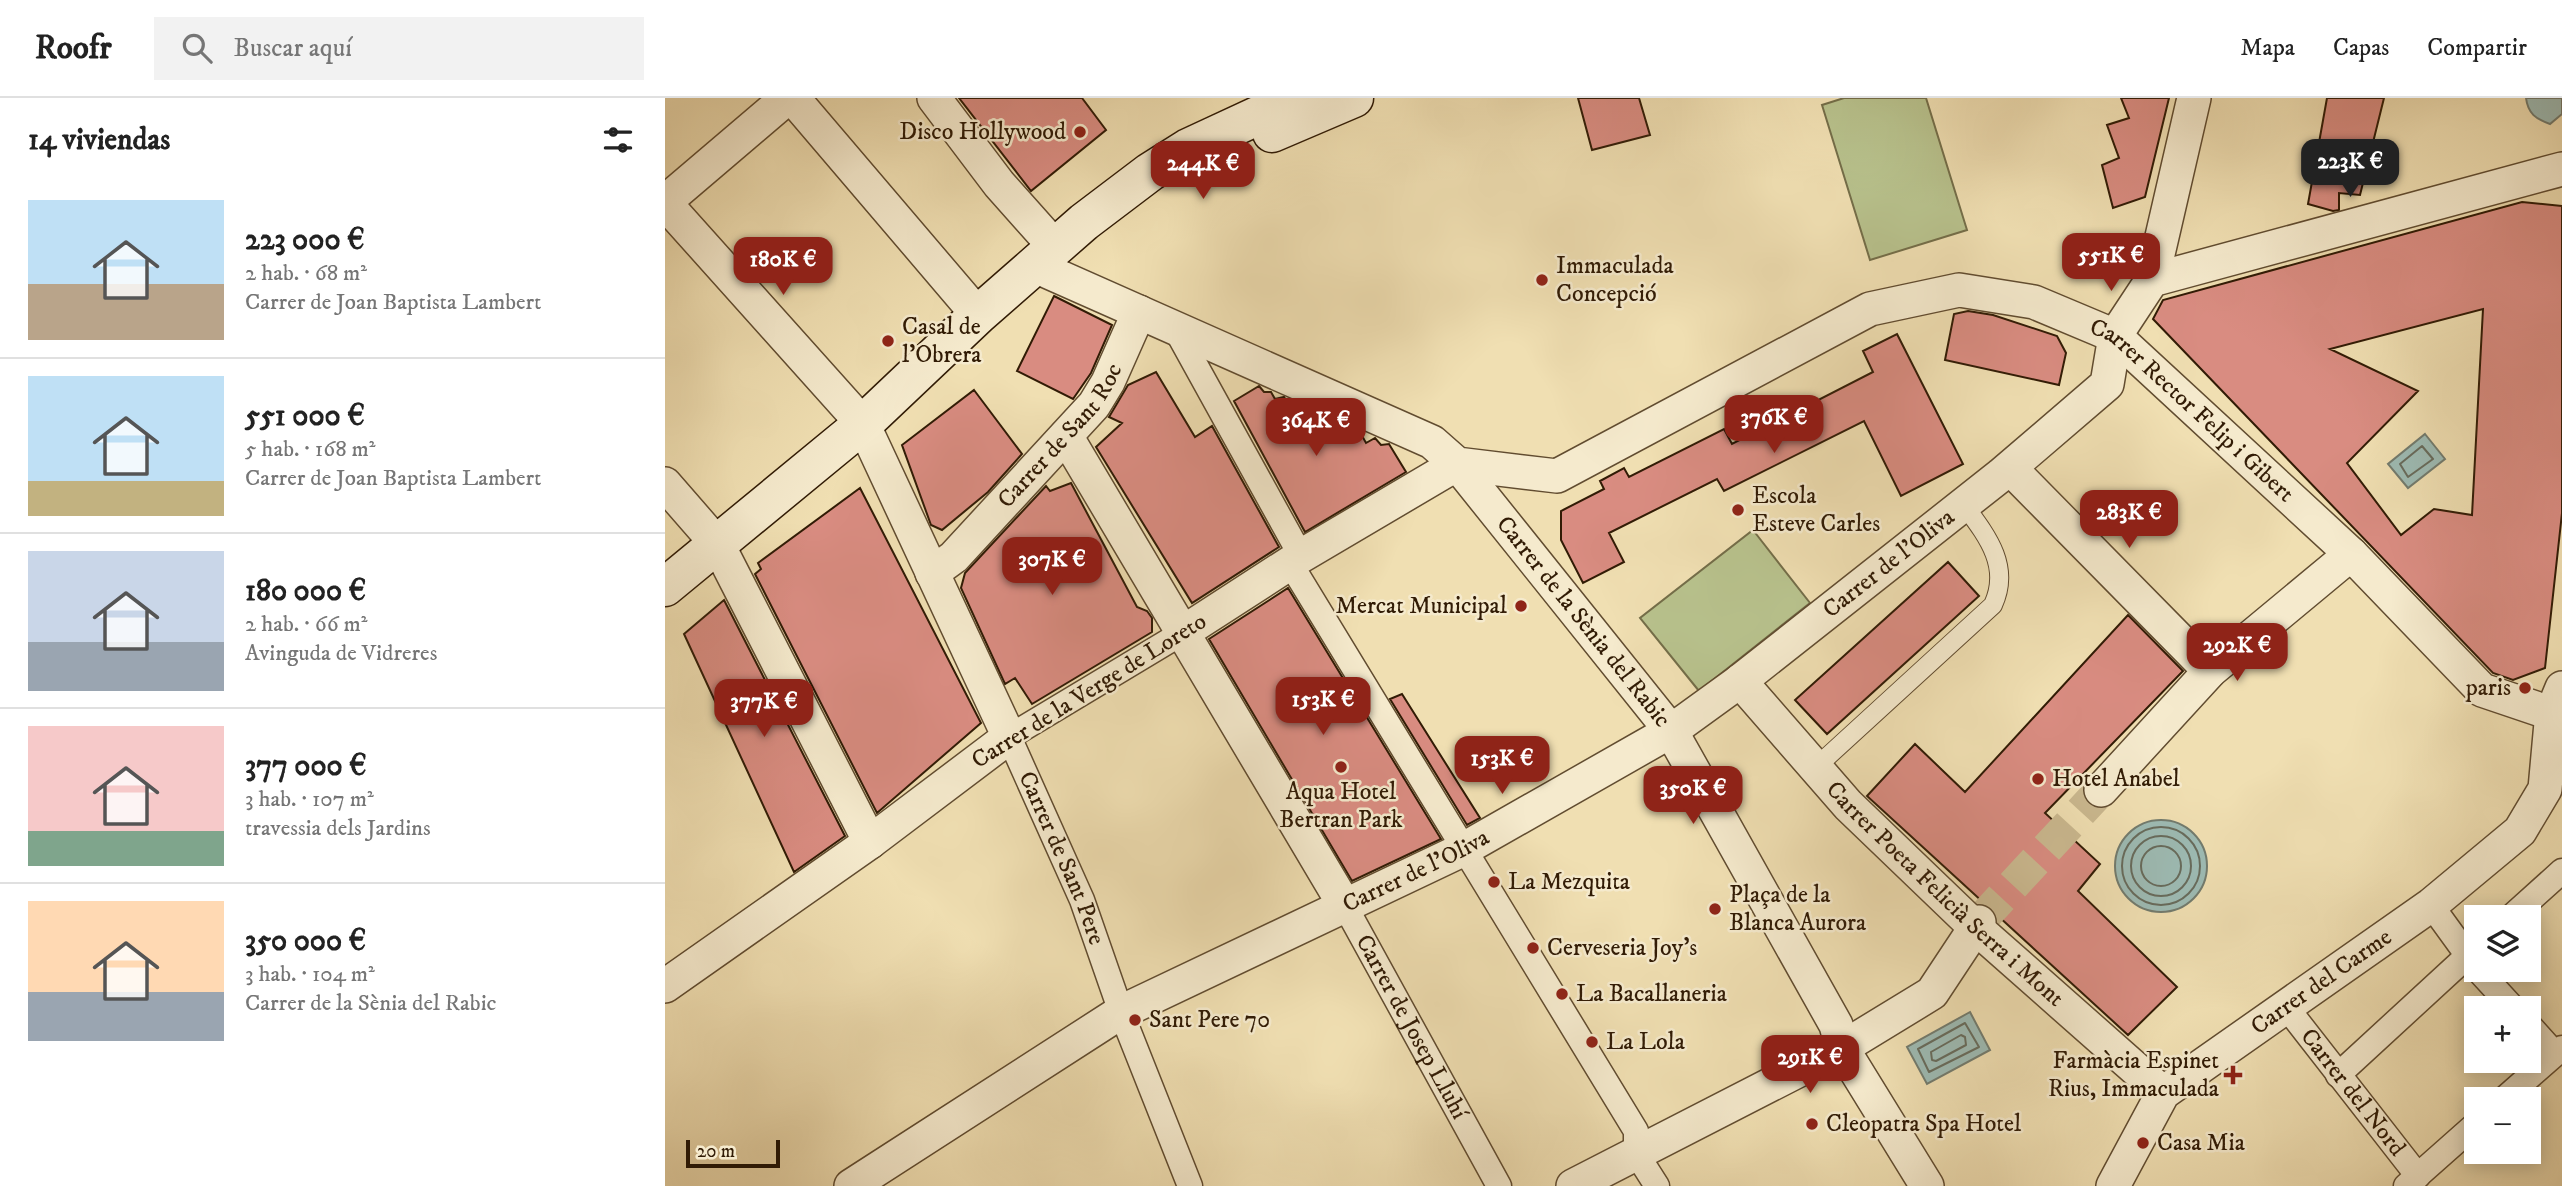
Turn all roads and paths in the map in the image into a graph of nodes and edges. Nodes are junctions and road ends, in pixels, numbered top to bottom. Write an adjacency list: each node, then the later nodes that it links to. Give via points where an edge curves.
1 (787, 98): 8 (street)
2 (793, 98): 12 (street)
3 (934, 98): 9 (street, via 999,184)
4 (1296, 98): 9 (main road, via 1178,154 1101,209)
5 (1354, 98): 9 (main road, via 1216,159 1074,246)
6 (2194, 98): 10 (street)
7 (2562, 169): 10 (street)
8 (665, 203): 15 (street, Carrer de Sant Pere)
9 (1045, 257): 11 (street); 12 (main road)
10 (2152, 281): 14 (street)
11 (1139, 312): 13 (street); 16 (street, Carrer de Sant Roc, via 1101,395)
12 (978, 315): 15 (main road)
13 (1175, 328): 17 (street, via 1432,442); 23 (street)
14 (2115, 336): 17 (street, Carrer Rector Felip i Gibert, via 2034,302 1959,290 1870,309 1557,476); 18 (street, Carrer de l'Oliva, via 2107,384); 22 (street, Carrer Rector Felip i Gibert)
15 (863, 425): 21 (main road); 24 (street, Carrer de Sant Pere)
16 (1066, 436): 24 (street, Carrer de Sant Roc, via 954,556); 26 (street, Carrer de Josep Lluhí)
17 (1457, 464): 23 (street, Carrer de la Verge de Loreto); 30 (street, Carrer de la Sènia del Rabic)
18 (2010, 468): 20 (street, Carrer de l'Oliva); 27 (street)
19 (665, 484): 21 (street)
20 (1964, 505): 28 (street, Carrer de l'Oliva); 32 (lane, via 1994,551 2001,588 1993,605)
21 (718, 545): 25 (main road); 34 (street)
22 (2351, 554): 27 (street); 29 (street, Carrer Rector Felip i Gibert, via 2482,690)
23 (1295, 560): 26 (street, Carrer de la Verge de Loreto); 35 (street)
24 (932, 573): 31 (street, Carrer de Sant Pere)
25 (665, 587)
26 (1182, 633): 31 (street, Carrer de la Verge de Loreto); 39 (street, Carrer de Josep Lluhí)
27 (2210, 671): 33 (street)
28 (1740, 681): 30 (street, Carrer de l'Oliva); 32 (street, Carrer Poeta Felicià Serra i Mont)
29 (2559, 705): 37 (street, Carrer del Carme, via 2545,789 2520,831)
30 (1671, 731): 35 (street, Carrer de l'Oliva); 49 (street, Carrer de la Sènia del Rabic, via 1836,1025)
31 (1009, 737): 34 (street, Carrer de la Verge de Loreto); 47 (street, Carrer de Sant Pere, via 1082,900)
32 (1815, 768): 40 (street, Carrer Poeta Felicià Serra i Mont, via 1848,805)
33 (2102, 790)
34 (870, 842): 44 (street, Carrer de la Verge de Loreto)
35 (1462, 850): 39 (street, Carrer de l'Oliva); 55 (street)
36 (2562, 872): 38 (street)
37 (2431, 905): 41 (street); 46 (street, Carrer del Carme)
38 (2525, 905)
39 (1345, 906): 47 (street, Carrer de l'Oliva); 59 (street, Carrer de Josep Lluhí)
40 (1977, 925): 49 (street, via 1932,993); 53 (street, Carrer Poeta Felicià Serra i Mont)
41 (2464, 947)
42 (2464, 968): 51 (street)
43 (2492, 982): 45 (street)
44 (665, 986)
45 (2503, 996)
46 (2287, 1009): 51 (street, Carrer del Nord); 53 (street, Carrer del Carme)
47 (1121, 1012): 57 (street, Carrer de l'Oliva); 58 (street, Carrer de Sant Pere)
48 (2541, 1035): 50 (street)
49 (1842, 1048): 55 (street); 62 (street, Carrer de la Sènia del Rabic)
50 (2559, 1051): 52 (street)
51 (2338, 1075): 56 (street, Carrer del Nord)
52 (2518, 1087)
53 (2162, 1093): 63 (street, Carrer del Carme)
54 (2464, 1135): 56 (street)
55 (1636, 1142): 60 (street); 61 (street)
56 (2412, 1181)
57 (858, 1184)
58 (1190, 1186)
59 (1499, 1186)
60 (1573, 1186)
61 (1657, 1186)
62 (1927, 1186)
63 (2113, 1186)

